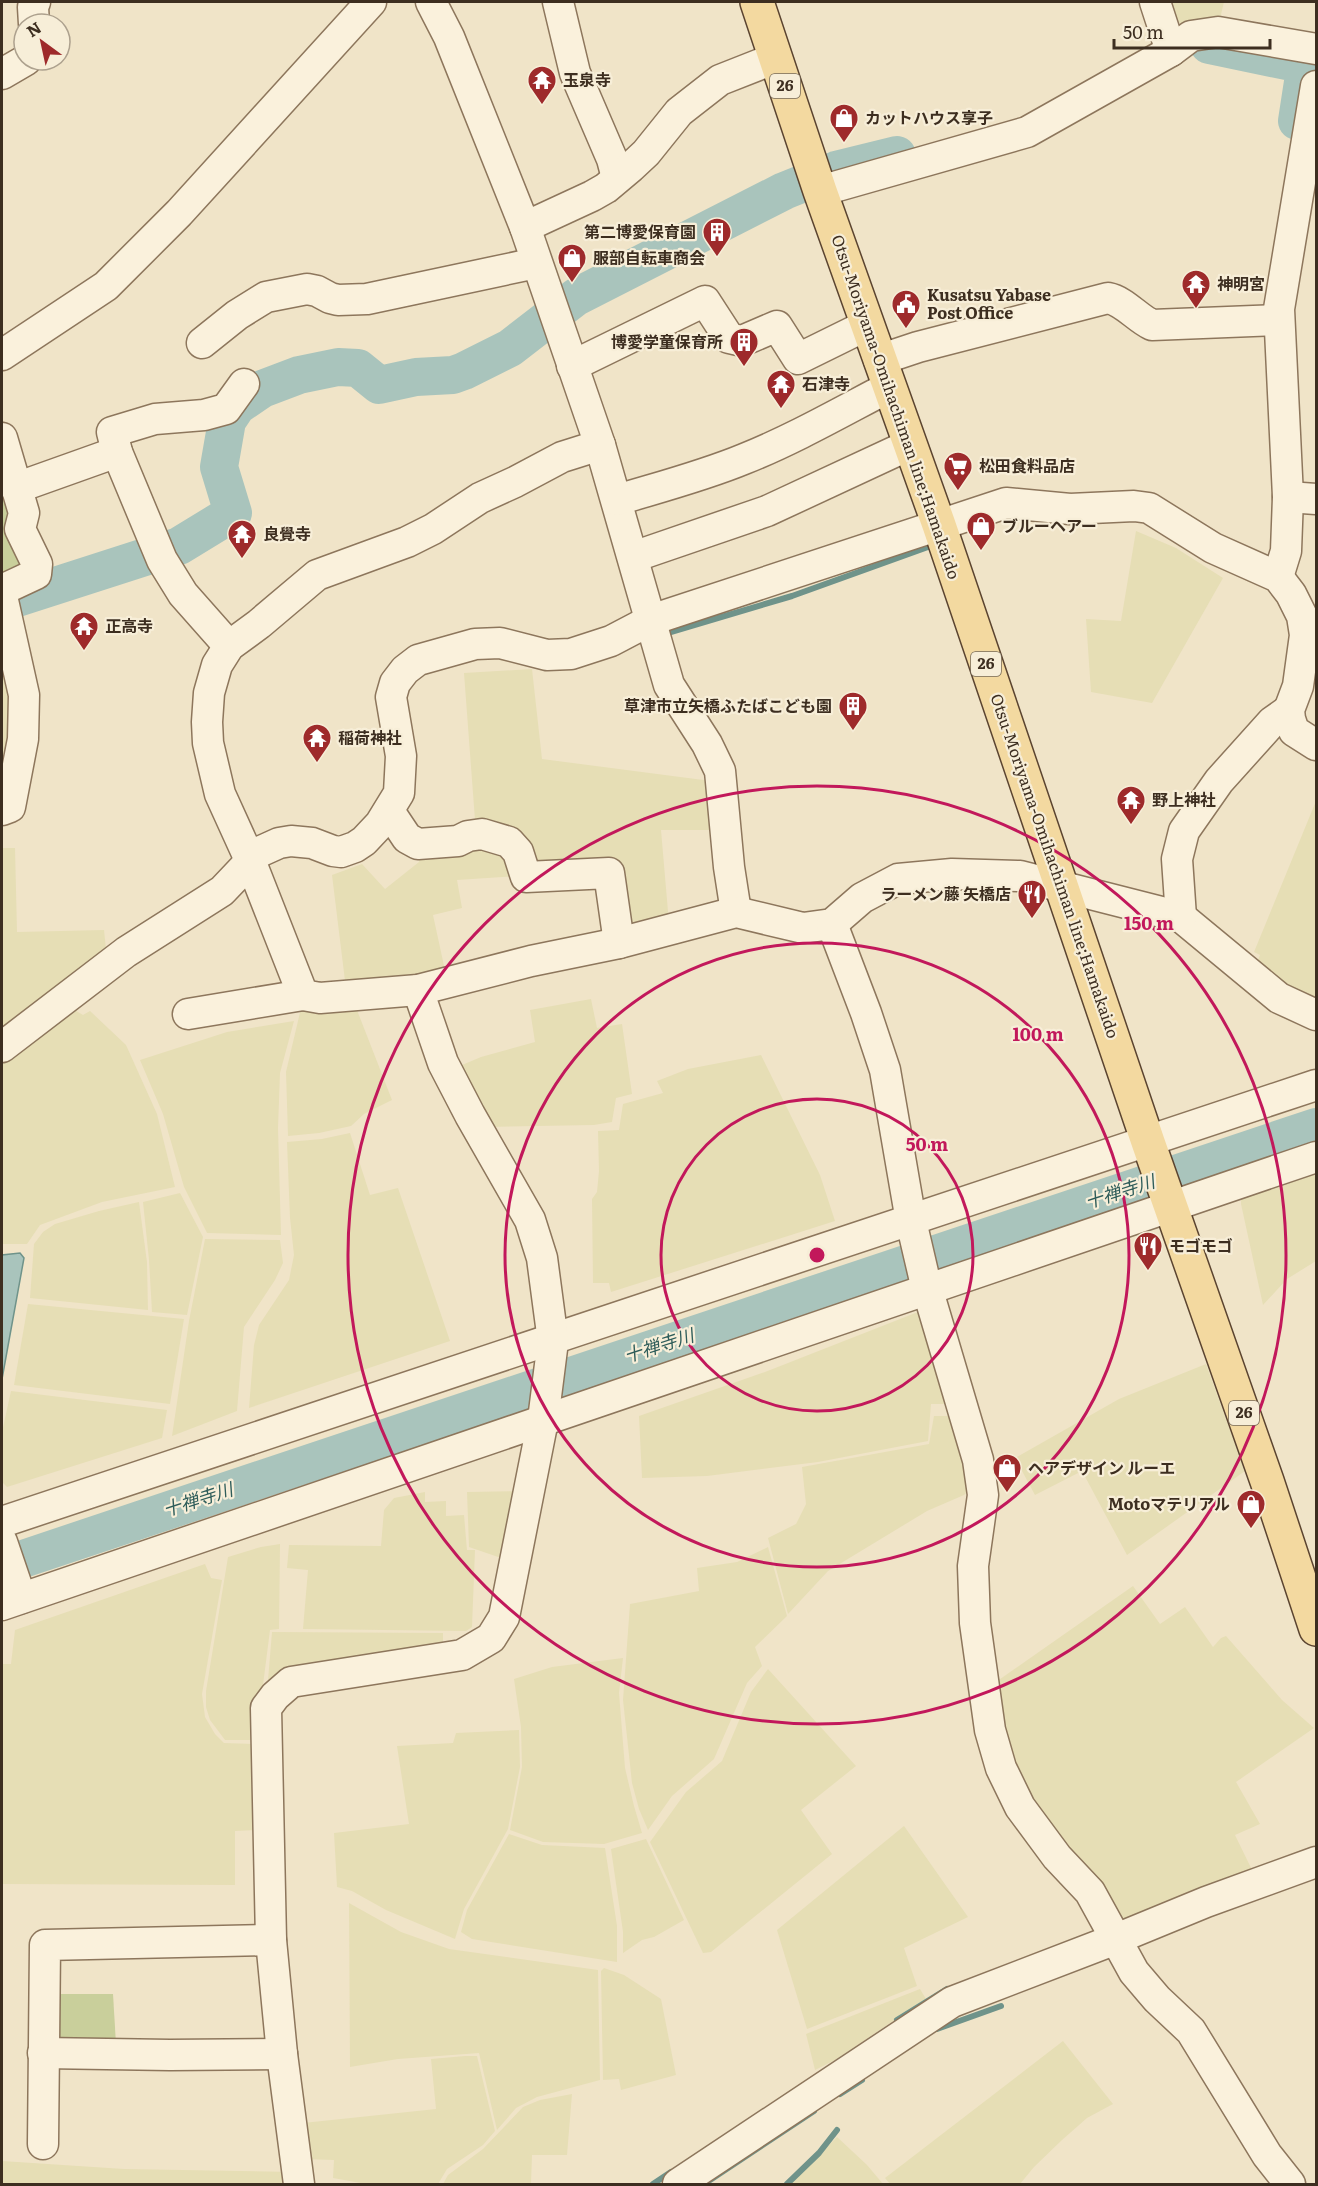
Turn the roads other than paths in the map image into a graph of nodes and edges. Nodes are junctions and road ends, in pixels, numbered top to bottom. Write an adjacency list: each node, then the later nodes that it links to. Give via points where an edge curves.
1 (371, 2): 17 (street, via 179,213 106,286)
2 (431, 2): 12 (street, via 449,37)
3 (558, 2): 10 (street, via 574,73)
4 (757, 2): 8 (main road, Otsu-Moriyama-Omihachiman line;Hamakaido / 26)
5 (1155, 2): 7 (street)
6 (1317, 49): 7 (street, via 1218,32 1191,36)
7 (1171, 51): 11 (street, via 1028,132)
8 (776, 58): 10 (street, via 720,80 679,112 646,153); 11 (main road, Otsu-Moriyama-Omihachiman line;Hamakaido / 26)
9 (1317, 86): 14 (street)
10 (617, 178): 12 (street, via 592,196)
11 (817, 182): 15 (main road, Otsu-Moriyama-Omihachiman line;Hamakaido / 26)
12 (525, 227): 13 (street)
13 (536, 263): 16 (street, via 367,299 338,300 308,289 266,297); 18 (street)
14 (1278, 320): 19 (street, via 1152,325 1108,298 918,347); 26 (street)
15 (867, 325): 18 (street, via 798,359 777,326 742,341 729,338 705,302); 19 (main road, Otsu-Moriyama-Omihachiman line;Hamakaido / 26)
16 (202, 343)
17 (2, 355)
18 (572, 366): 22 (street)
19 (884, 373): 23 (main road, Otsu-Moriyama-Omihachiman line;Hamakaido / 26); 27 (street, via 804,432 711,472)
20 (244, 384): 24 (street, via 226,409 204,416 155,419 112,432)
21 (2, 438): 25 (street)
22 (600, 445): 27 (street); 33 (street, via 562,457 480,498 407,542 317,575)
23 (909, 446): 28 (main road, Otsu-Moriyama-Omihachiman line;Hamakaido / 26); 29 (street, via 767,511)
24 (117, 452): 25 (street); 33 (street, via 160,555 183,594)
25 (16, 488): 31 (street, via 24,513 20,529 38,564 36,573 4,589)
26 (1302, 498): 30 (street)
27 (617, 500): 29 (street)
28 (939, 525): 30 (street, via 1006,503 1070,509 1149,508 1213,548); 32 (street); 39 (main road, Otsu-Moriyama-Omihachiman line;Hamakaido / 26)
29 (633, 557): 32 (street)
30 (1278, 577): 34 (street, via 1302,616 1305,635 1298,686)
31 (3, 603): 36 (street, via 24,695 23,739 10,807)
32 (651, 620): 37 (street, via 610,641 571,654 547,655 500,643 475,644 418,660 395,683 392,697 402,778); 40 (street, via 669,685 720,771)
33 (229, 646): 38 (street, via 217,665 209,693 208,743 220,794)
34 (1289, 710): 35 (street, via 1294,731); 41 (street, via 1272,722 1219,781 1184,831 1178,859)
35 (1317, 745)
36 (2, 810)
37 (389, 811): 38 (street, via 355,847 341,852 291,841 259,852); 43 (street, via 407,838 418,844 458,841 482,834 502,838 518,852 526,877 609,873)
38 (250, 860): 45 (street); 48 (street, via 222,891 126,952)
39 (1061, 886): 41 (street); 42 (street, via 1020,876 952,874 898,879 862,898); 50 (main road, Otsu-Moriyama-Omihachiman line;Hamakaido / 26)
40 (736, 912): 42 (street, via 803,928); 43 (street)
41 (1181, 917): 47 (street, via 1279,998)
42 (832, 924): 53 (street, via 885,1070)
43 (619, 943): 44 (street)
44 (418, 990): 45 (street, via 320,998); 55 (street, via 443,1063 530,1220 542,1258)
45 (303, 995): 46 (street)
46 (189, 1014)
47 (1317, 1015)
48 (3, 1044)
49 (1317, 1085): 50 (street)
50 (1149, 1145): 52 (main road, Otsu-Moriyama-Omihachiman line;Hamakaido / 26); 53 (street)
51 (1317, 1157): 52 (street)
52 (1170, 1202): 54 (street); 60 (main road, Otsu-Moriyama-Omihachiman line;Hamakaido / 26)
53 (912, 1225): 54 (street); 55 (street)
54 (926, 1285): 56 (street); 62 (street, via 978,1460 982,1495 973,1566 975,1623 990,1730 1001,1768 1020,1807 1090,1893)
55 (552, 1345): 56 (street); 57 (street)
56 (544, 1415): 59 (street); 63 (street, via 504,1617 491,1638 462,1655 291,1682 266,1708)
57 (2, 1522)
58 (2, 1542): 59 (street)
59 (13, 1597)
60 (1317, 1629)
61 (1317, 1862): 62 (street)
62 (1116, 1939): 68 (street, via 952,2002); 69 (street, via 1134,1972 1191,2031 1267,2155)
63 (271, 1940): 64 (street, via 45,1945); 65 (street)
64 (43, 2053): 65 (street); 66 (street)
65 (282, 2054): 67 (street)
66 (43, 2144)
67 (299, 2184)
68 (678, 2184)
69 (1290, 2184)

